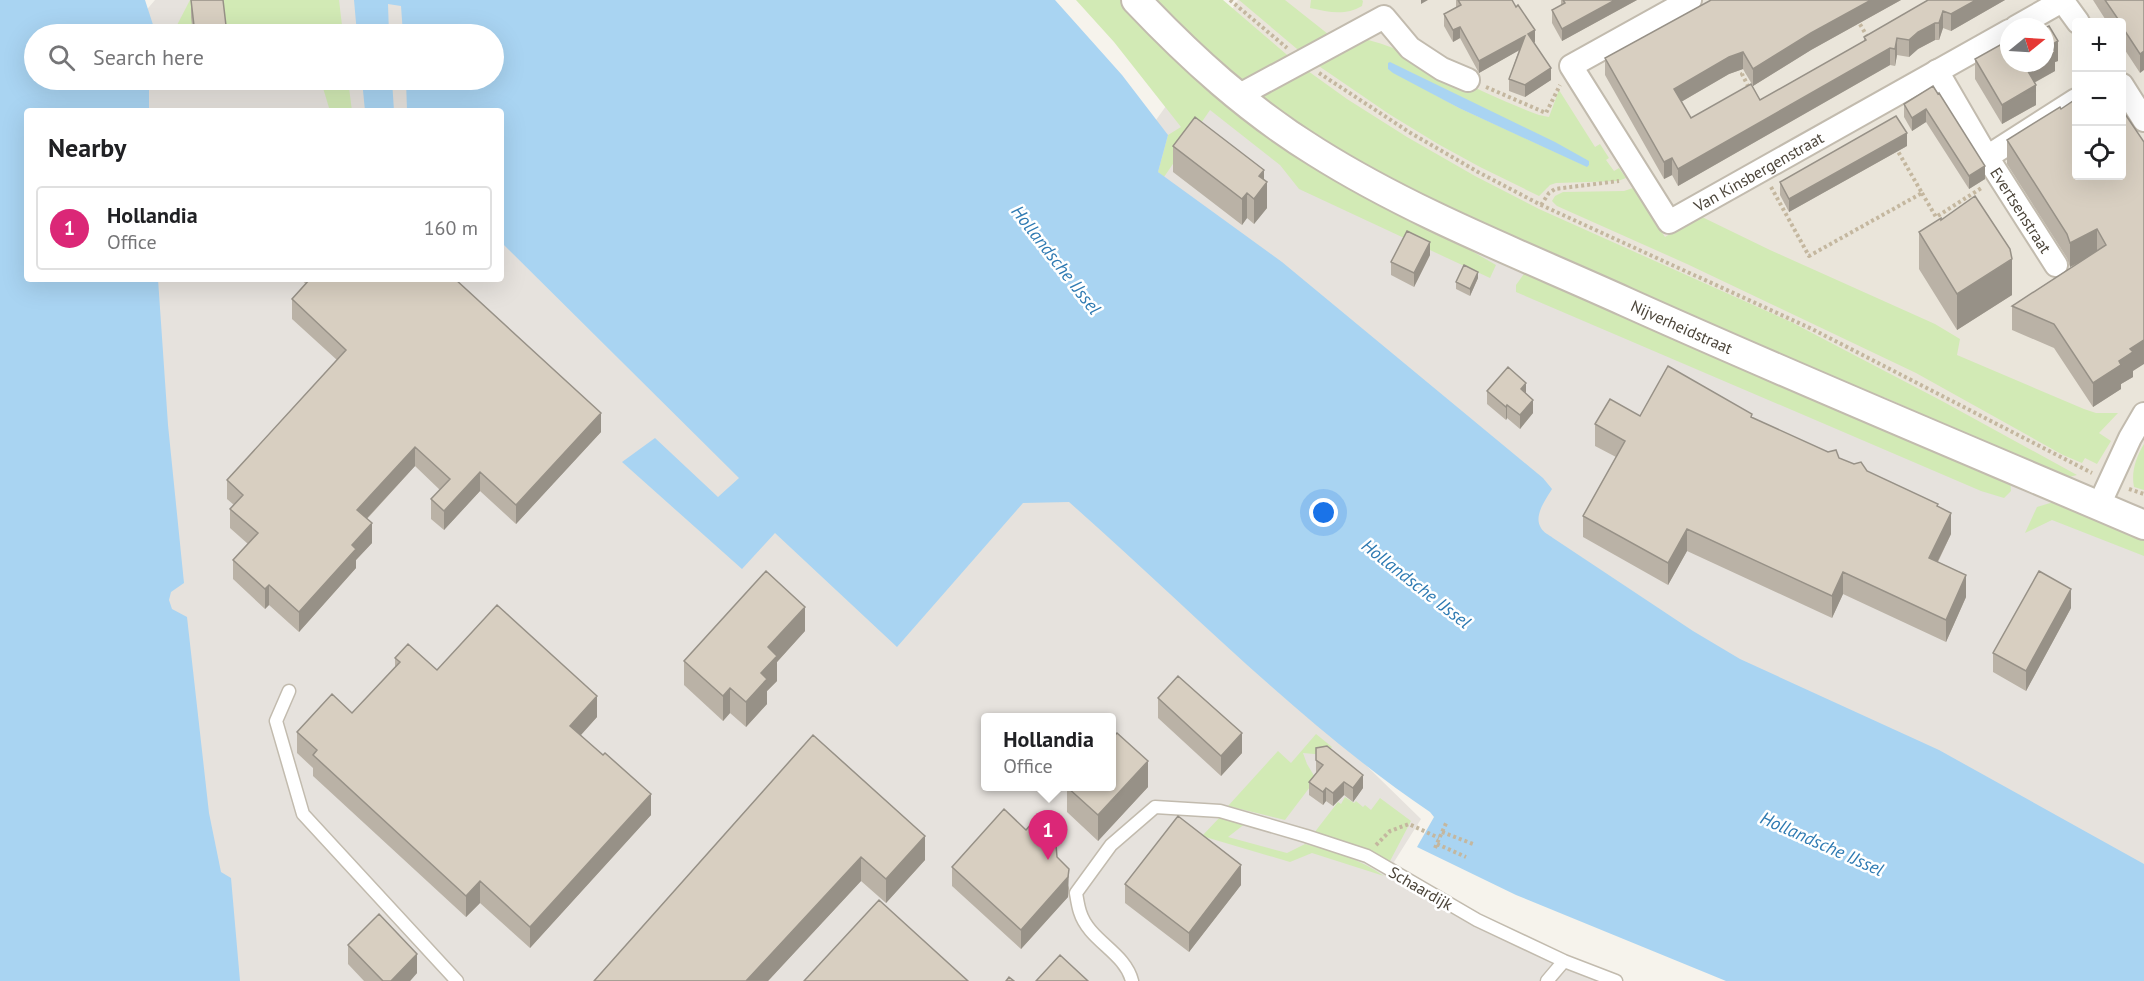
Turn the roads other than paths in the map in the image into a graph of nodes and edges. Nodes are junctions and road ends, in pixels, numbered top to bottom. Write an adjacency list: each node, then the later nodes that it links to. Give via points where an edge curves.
1 (1136, 0): 10 (street, Nijverheidstraat, via 1178,44)
2 (1690, 0): 7 (street, Van Kinsbergenstraat, via 1574,71 1669,222)
3 (2062, 0): 4 (street); 5 (street)
4 (2031, 18)
5 (2075, 18)
6 (2000, 36): 7 (street, Van Kinsbergenstraat)
7 (1937, 71): 13 (street, Evertsenstraat)
8 (1468, 80): 10 (street, via 1410,48 1384,17)
9 (2126, 93): 12 (street)
10 (1238, 96): 16 (street, Nijverheidstraat, via 1315,152 1416,207 1685,329)
11 (2072, 103): 13 (street, Evertsenstraat)
12 (2144, 120)
13 (1987, 157): 14 (street, Evertsenstraat)
14 (2056, 265)
15 (2144, 414): 16 (street)
16 (2104, 494): 17 (street, Nijverheidstraat)
17 (2144, 525)
18 (289, 691): 20 (lane, via 276,721 303,814)
19 (1564, 961): 21 (lane, Schaardijk, via 1477,920 1366,856 1221,811 1155,807 1111,845 1076,893 1084,921 1129,969); 22 (lane); 23 (lane, Schaardijk)
20 (458, 981)
21 (1132, 981)
22 (1547, 981)
23 (1616, 981)

